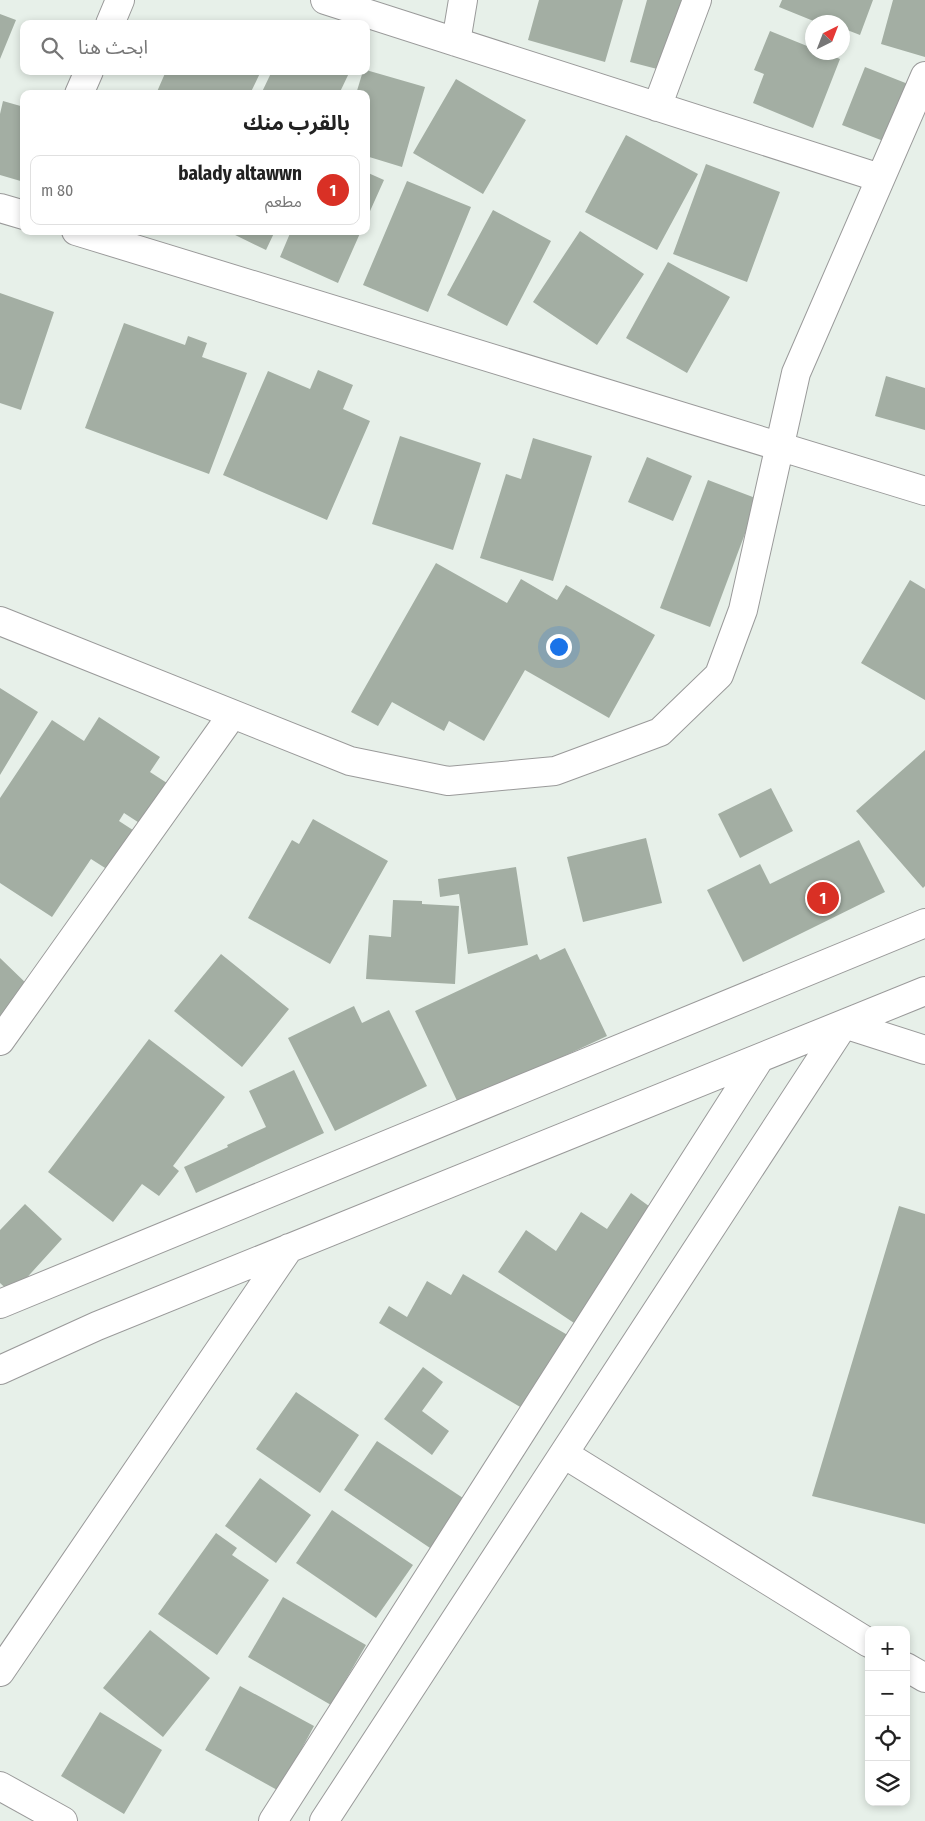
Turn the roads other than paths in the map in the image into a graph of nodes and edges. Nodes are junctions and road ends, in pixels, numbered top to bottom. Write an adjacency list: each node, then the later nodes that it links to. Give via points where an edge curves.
1 (120, 0): 5 (street)
2 (324, 0): 6 (street)
3 (463, 0): 6 (street)
4 (697, 0): 10 (street)
5 (112, 20)
6 (456, 42): 10 (street)
7 (87, 75): 9 (street)
8 (925, 76): 11 (street)
9 (82, 90)
10 (657, 107): 11 (street)
11 (880, 178): 15 (street, via 796,373)
12 (0, 208): 13 (street)
13 (20, 214)
14 (89, 235): 15 (street)
15 (779, 447): 16 (street); 18 (street, via 744,610 719,675 660,732 554,771 448,781 350,761)
16 (925, 491)
17 (0, 621): 18 (street)
18 (232, 715): 22 (street)
19 (925, 923): 26 (street)
20 (923, 993): 21 (street)
21 (844, 1024): 23 (street); 24 (street); 28 (street)
22 (0, 1041)
23 (925, 1050)
24 (760, 1058): 25 (street); 35 (street)
25 (289, 1248): 27 (street, via 96,1326); 31 (street)
26 (0, 1304)
27 (0, 1370)
28 (564, 1454): 29 (street); 36 (street)
29 (865, 1641)
30 (910, 1669): 32 (street)
31 (0, 1672)
32 (925, 1678)
33 (0, 1786): 34 (street)
34 (63, 1821)
35 (273, 1821)
36 (324, 1821)

